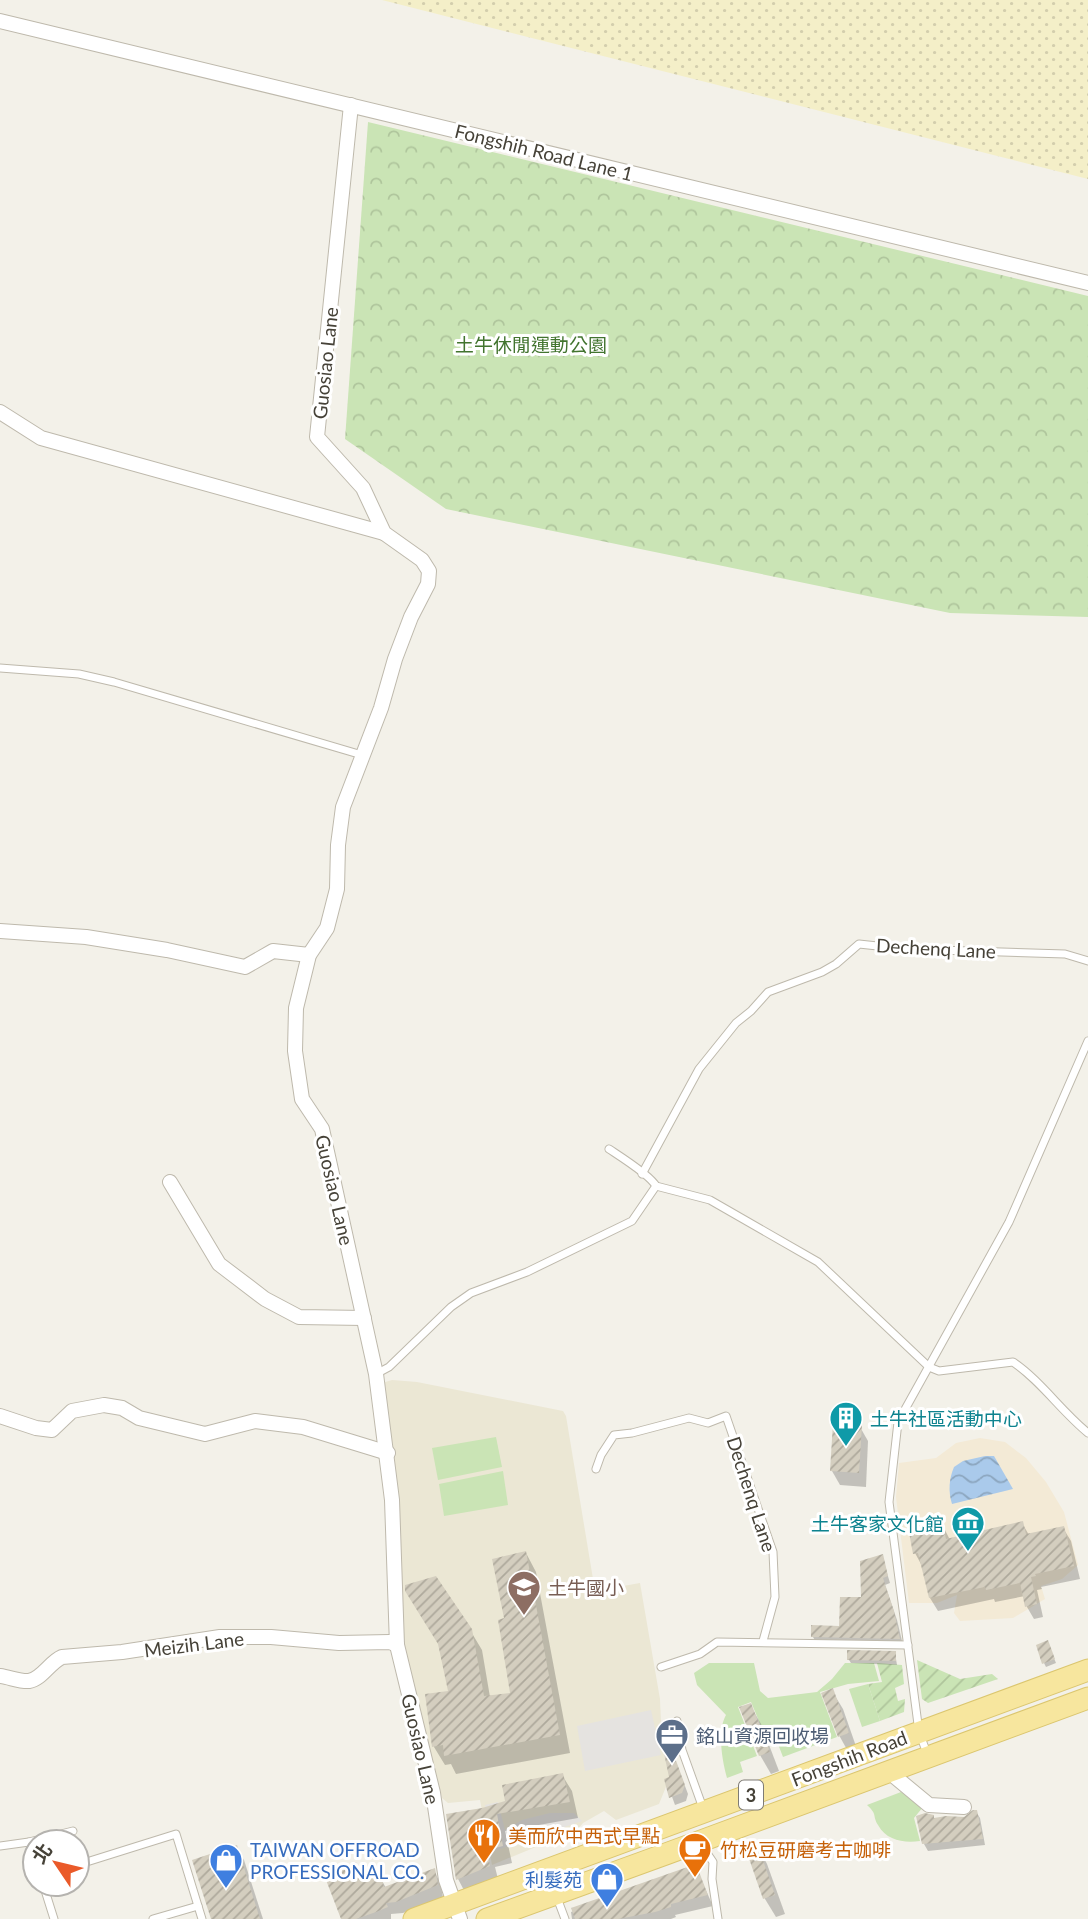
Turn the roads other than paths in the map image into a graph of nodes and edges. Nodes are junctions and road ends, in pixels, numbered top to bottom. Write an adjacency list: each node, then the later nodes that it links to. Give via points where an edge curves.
1 (0, 21): 2 (street, Fongshih Road Lane 1)
2 (351, 105): 3 (street, Fongshih Road Lane 1); 5 (street, Guosiao Lane, via 317,437 363,488)
3 (1088, 282)
4 (0, 412): 5 (street, via 41,438)
5 (384, 533): 7 (street, Guosiao Lane, via 422,561 429,571 428,584 411,617)
6 (0, 668): 7 (lane, via 114,681)
7 (362, 755): 9 (street, Guosiao Lane, via 343,807 337,889 327,928)
8 (0, 931): 9 (street, via 86,937 245,967 273,951)
9 (309, 954): 16 (street, Guosiao Lane, via 296,1008 295,1051 302,1099 322,1129)
10 (1088, 961): 13 (lane, Dechenq Lane, via 1065,954 859,944 822,972 768,992 736,1023 699,1069)
11 (1088, 1041): 17 (lane, via 1009,1222)
12 (609, 1149): 13 (lane)
13 (642, 1174): 15 (lane)
14 (170, 1182): 16 (street, via 219,1264 265,1299 299,1317)
15 (656, 1186): 17 (lane, via 710,1200 818,1262); 18 (lane, via 632,1221 527,1272 471,1293)
16 (365, 1318): 18 (street, Guosiao Lane)
17 (929, 1367): 20 (lane, via 939,1371 1013,1362); 25 (lane, via 898,1422 889,1502)
18 (376, 1374): 21 (street, Guosiao Lane)
19 (0, 1416): 21 (street, via 52,1430 72,1411 104,1405 205,1434 255,1421 303,1427)
20 (1088, 1433)
21 (388, 1453): 24 (street, Guosiao Lane)
22 (596, 1469): 23 (lane, Dechenq Lane, via 614,1435 689,1418 708,1423 726,1416 773,1552 775,1597)
23 (763, 1642): 25 (lane); 26 (lane, via 718,1642 700,1654)
24 (397, 1645): 28 (street, Meizih Lane, via 220,1637 122,1653 62,1657 27,1681); 44 (street, Guosiao Lane, via 433,1793 446,1880)
25 (908, 1645): 31 (lane)
26 (661, 1667)
27 (1088, 1670): 31 (main road, Fongshih Road / 3)
28 (0, 1676)
29 (1088, 1698): 32 (main road, Fongshih Road / 3)
30 (677, 1721): 35 (lane, via 682,1750)
31 (919, 1732): 32 (lane); 35 (main road, Fongshih Road / 3)
32 (928, 1756): 33 (main road, Fongshih Road / 3)
33 (888, 1771): 34 (street, via 929,1805); 38 (main road, Fongshih Road / 3)
34 (964, 1807)
35 (705, 1812): 36 (main road, Fongshih Road / 3)
36 (675, 1823): 38 (street); 44 (main road, Fongshih Road / 3)
37 (21, 1843): 39 (lane)
38 (696, 1844): 41 (main road, Fongshih Road / 3); 51 (lane, via 712,1862)
39 (0, 1846)
40 (91, 1861): 43 (lane, via 176,1834)
41 (555, 1895): 49 (main road, Fongshih Road / 3); 50 (lane)
42 (47, 1898): 45 (lane)
43 (198, 1906): 46 (lane); 47 (lane)
44 (457, 1911): 48 (main road, Fongshih Road / 3)
45 (54, 1919)
46 (153, 1919)
47 (202, 1919)
48 (414, 1919)
49 (487, 1919)
50 (565, 1919)
51 (718, 1919)

